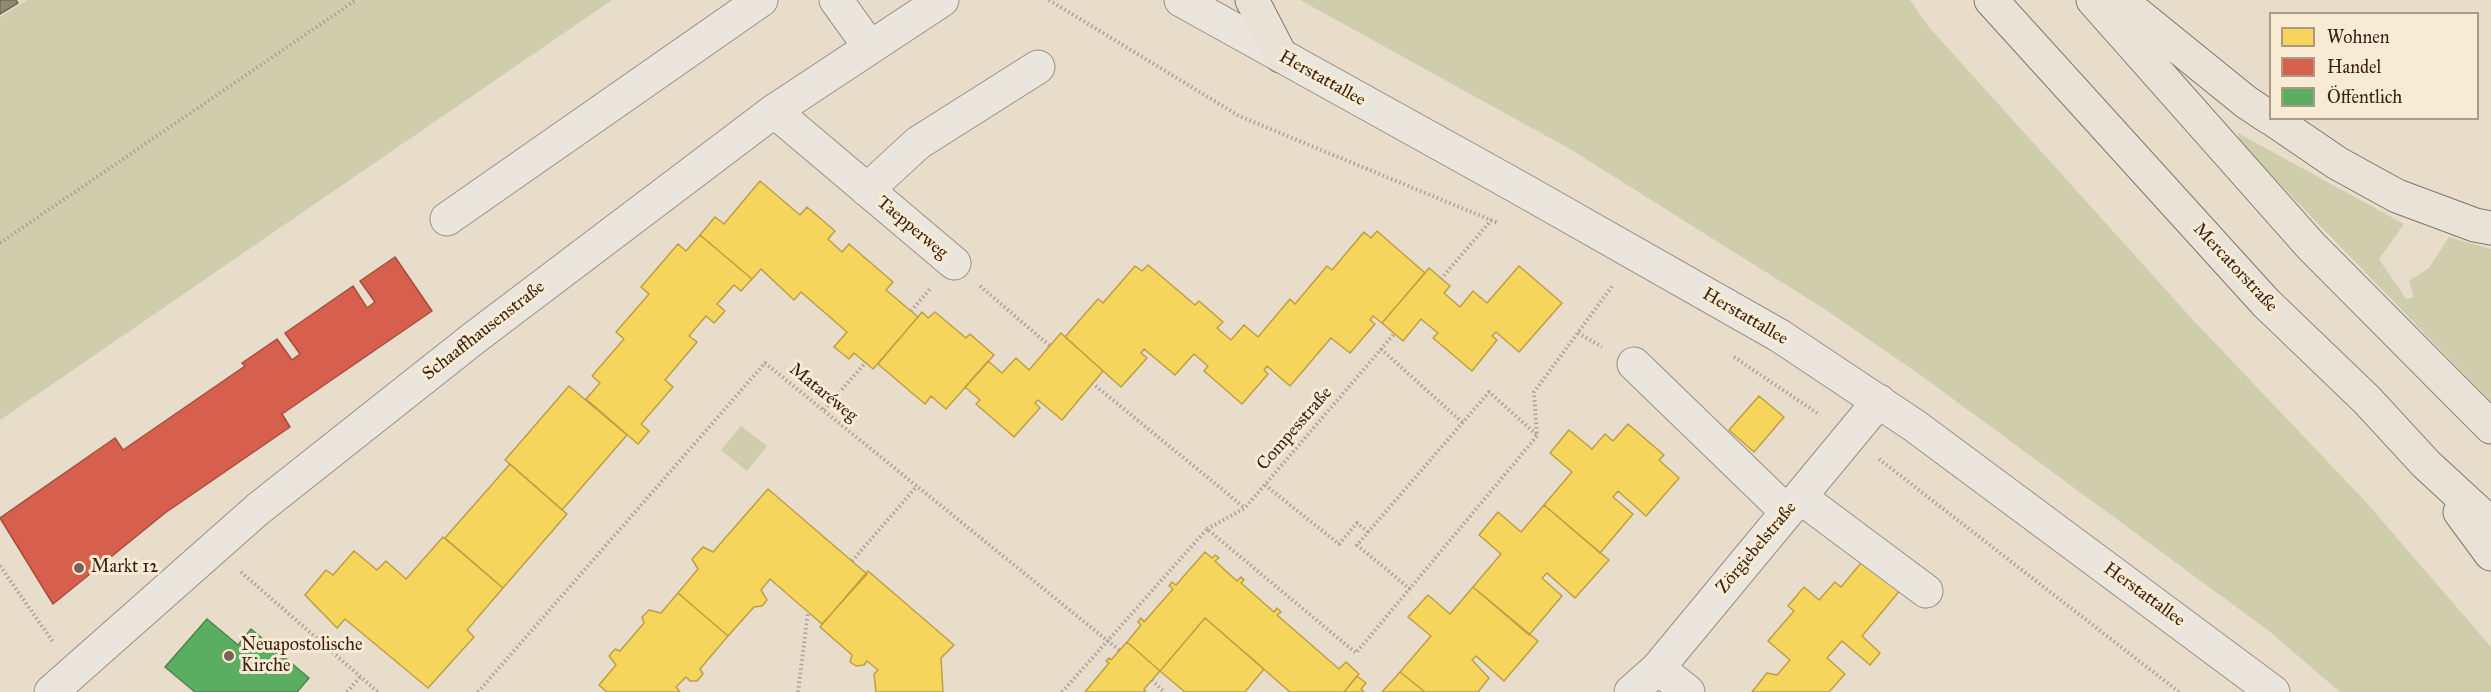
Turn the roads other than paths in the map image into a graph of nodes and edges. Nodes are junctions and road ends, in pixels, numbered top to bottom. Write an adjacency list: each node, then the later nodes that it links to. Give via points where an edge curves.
1 (761, 0): 16 (street)
2 (836, 0): 9 (street)
3 (942, 0): 9 (street, Schaaffhausenstraße)
4 (1180, 0): 10 (street, Herstattallee)
5 (1252, 0): 10 (main road)
6 (1991, 0): 22 (main road, Mercatorstraße, via 2265,303 2367,400)
7 (2093, 0): 21 (main road, via 2311,246)
8 (2120, 0): 13 (main road)
9 (869, 46): 12 (street, Schaaffhausenstraße)
10 (1281, 56): 20 (street, Herstattallee, via 1780,336)
11 (1038, 67): 15 (street, via 918,143)
12 (774, 111): 15 (street, Taepperweg); 28 (street, Schaaffhausenstraße, via 474,338 258,509)
13 (2269, 117)
14 (2274, 120): 17 (main road, via 2337,163 2397,196)
15 (867, 190): 18 (street, Taepperweg)
16 (447, 219)
17 (2491, 228)
18 (954, 263)
19 (1634, 364): 23 (street)
20 (1879, 401): 23 (street, Zörgiebelstraße); 31 (street, Herstattallee)
21 (2491, 428)
22 (2426, 464): 24 (main road, Mercatorstraße); 25 (main road)
23 (1793, 505): 26 (street); 27 (street, Zörgiebelstraße)
24 (2491, 524)
25 (2491, 554)
26 (1926, 591)
27 (1658, 668): 29 (street, Zörgiebelstraße); 30 (street)
28 (62, 682)
29 (1631, 692)
30 (1688, 692)
31 (2272, 692)

